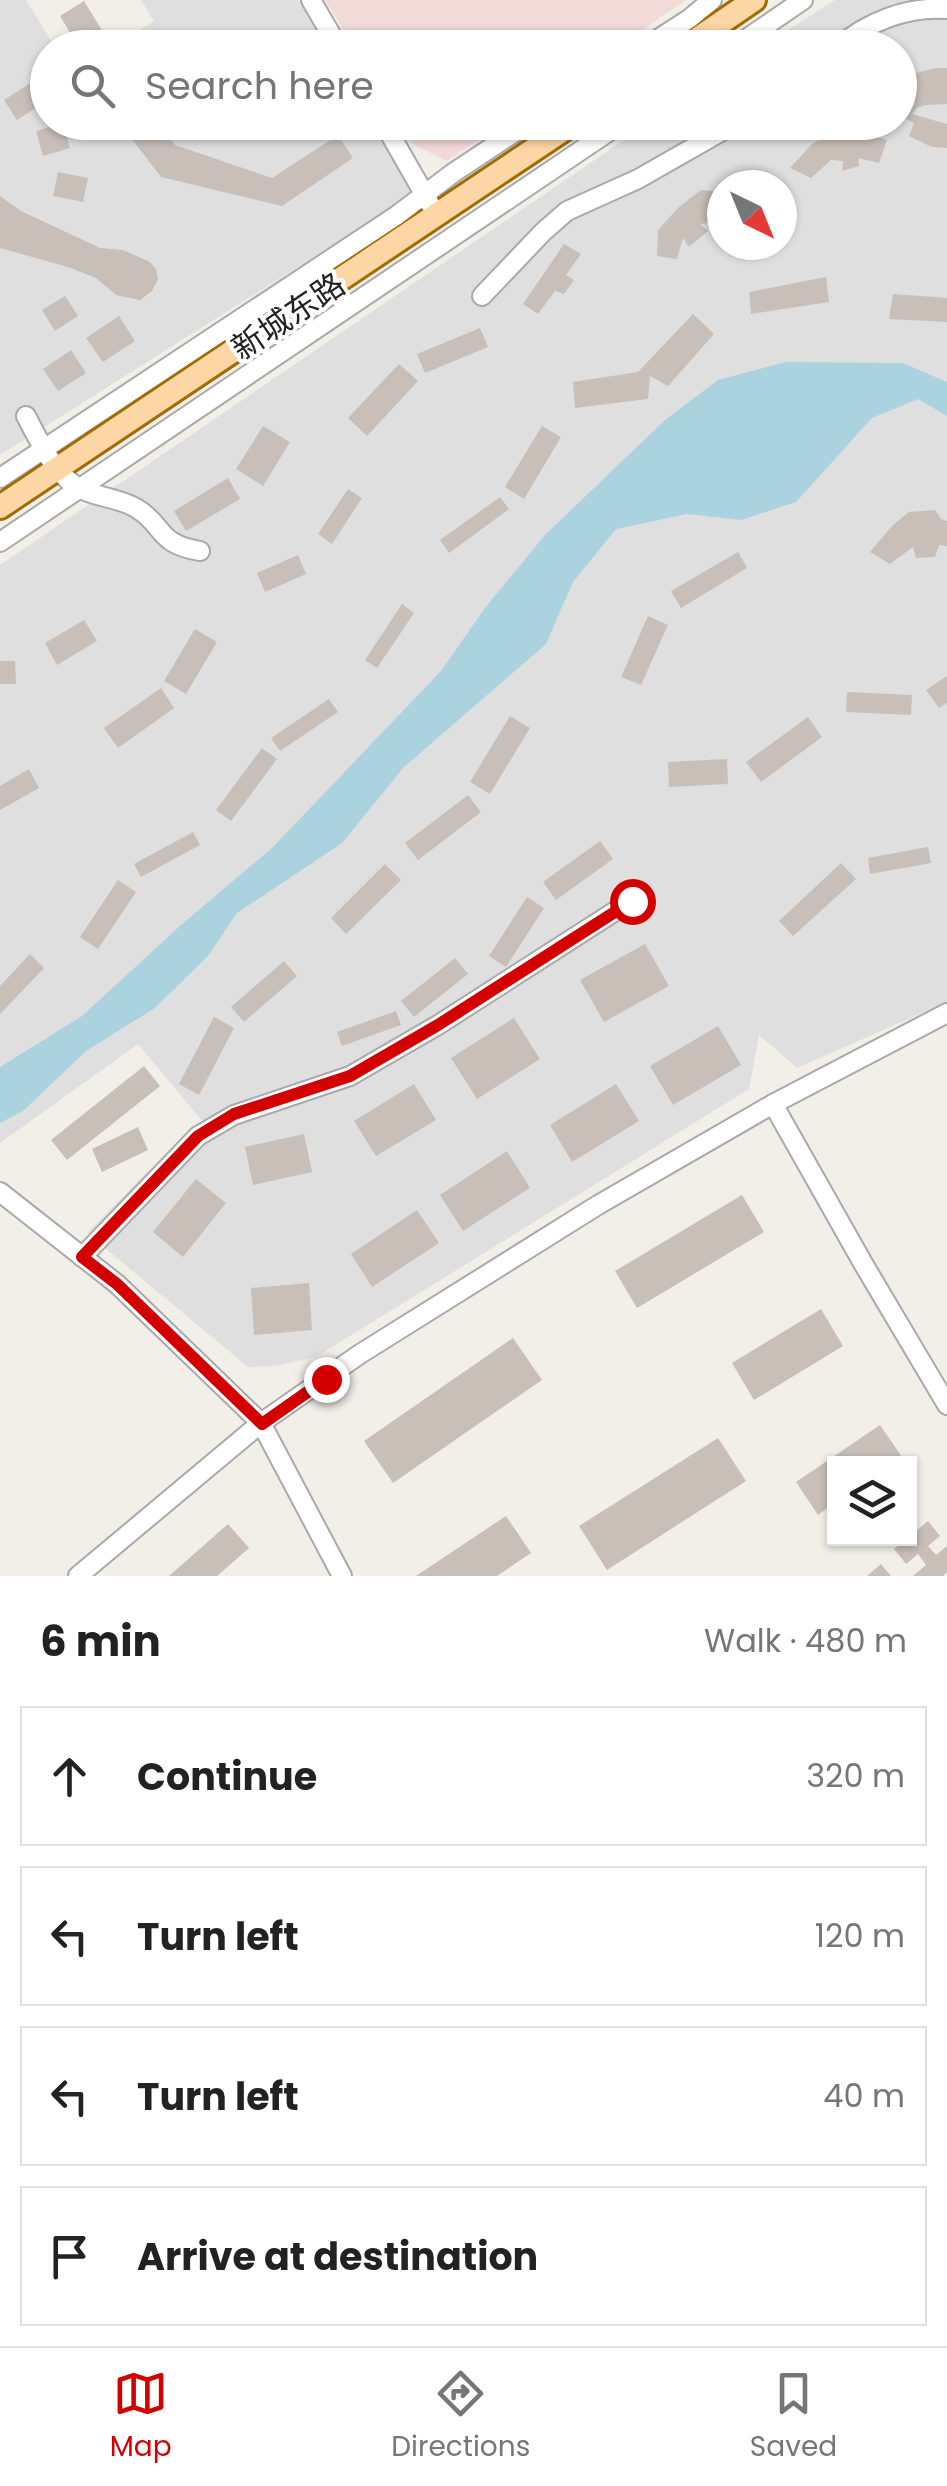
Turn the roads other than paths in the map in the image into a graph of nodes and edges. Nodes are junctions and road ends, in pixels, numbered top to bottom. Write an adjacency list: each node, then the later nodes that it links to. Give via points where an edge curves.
1 (311, 0): 6 (street)
2 (712, 0): 7 (street)
3 (754, 0): 8 (main road)
4 (803, 0): 9 (street)
5 (947, 9): 10 (street, via 889,15)
6 (328, 30)
7 (670, 30)
8 (710, 30)
9 (760, 30)
10 (862, 30)
11 (392, 140): 16 (street)
12 (504, 140): 16 (street)
13 (548, 140): 17 (main road, 新城东路)
14 (597, 140): 22 (street)
15 (706, 140): 18 (street, via 567,210)
16 (424, 194): 17 (street); 20 (street)
17 (437, 216): 20 (main road, 新城东路)
18 (482, 296)
19 (26, 416): 20 (street)
20 (51, 459): 21 (street); 22 (street); 23 (main road, 新城东路)
21 (0, 478)
22 (79, 489): 24 (street); 25 (street, via 118,499 180,548)
23 (0, 506)
24 (0, 542)
25 (200, 551)
26 (632, 901): 30 (street, via 350,1076 234,1114 198,1136)
27 (947, 1013): 28 (street)
28 (773, 1104): 31 (street); 32 (street, via 550,1234)
29 (0, 1192): 30 (street)
30 (82, 1257): 32 (street)
31 (947, 1405)
32 (262, 1424): 33 (street); 34 (street)
33 (78, 1576)
34 (342, 1576)

